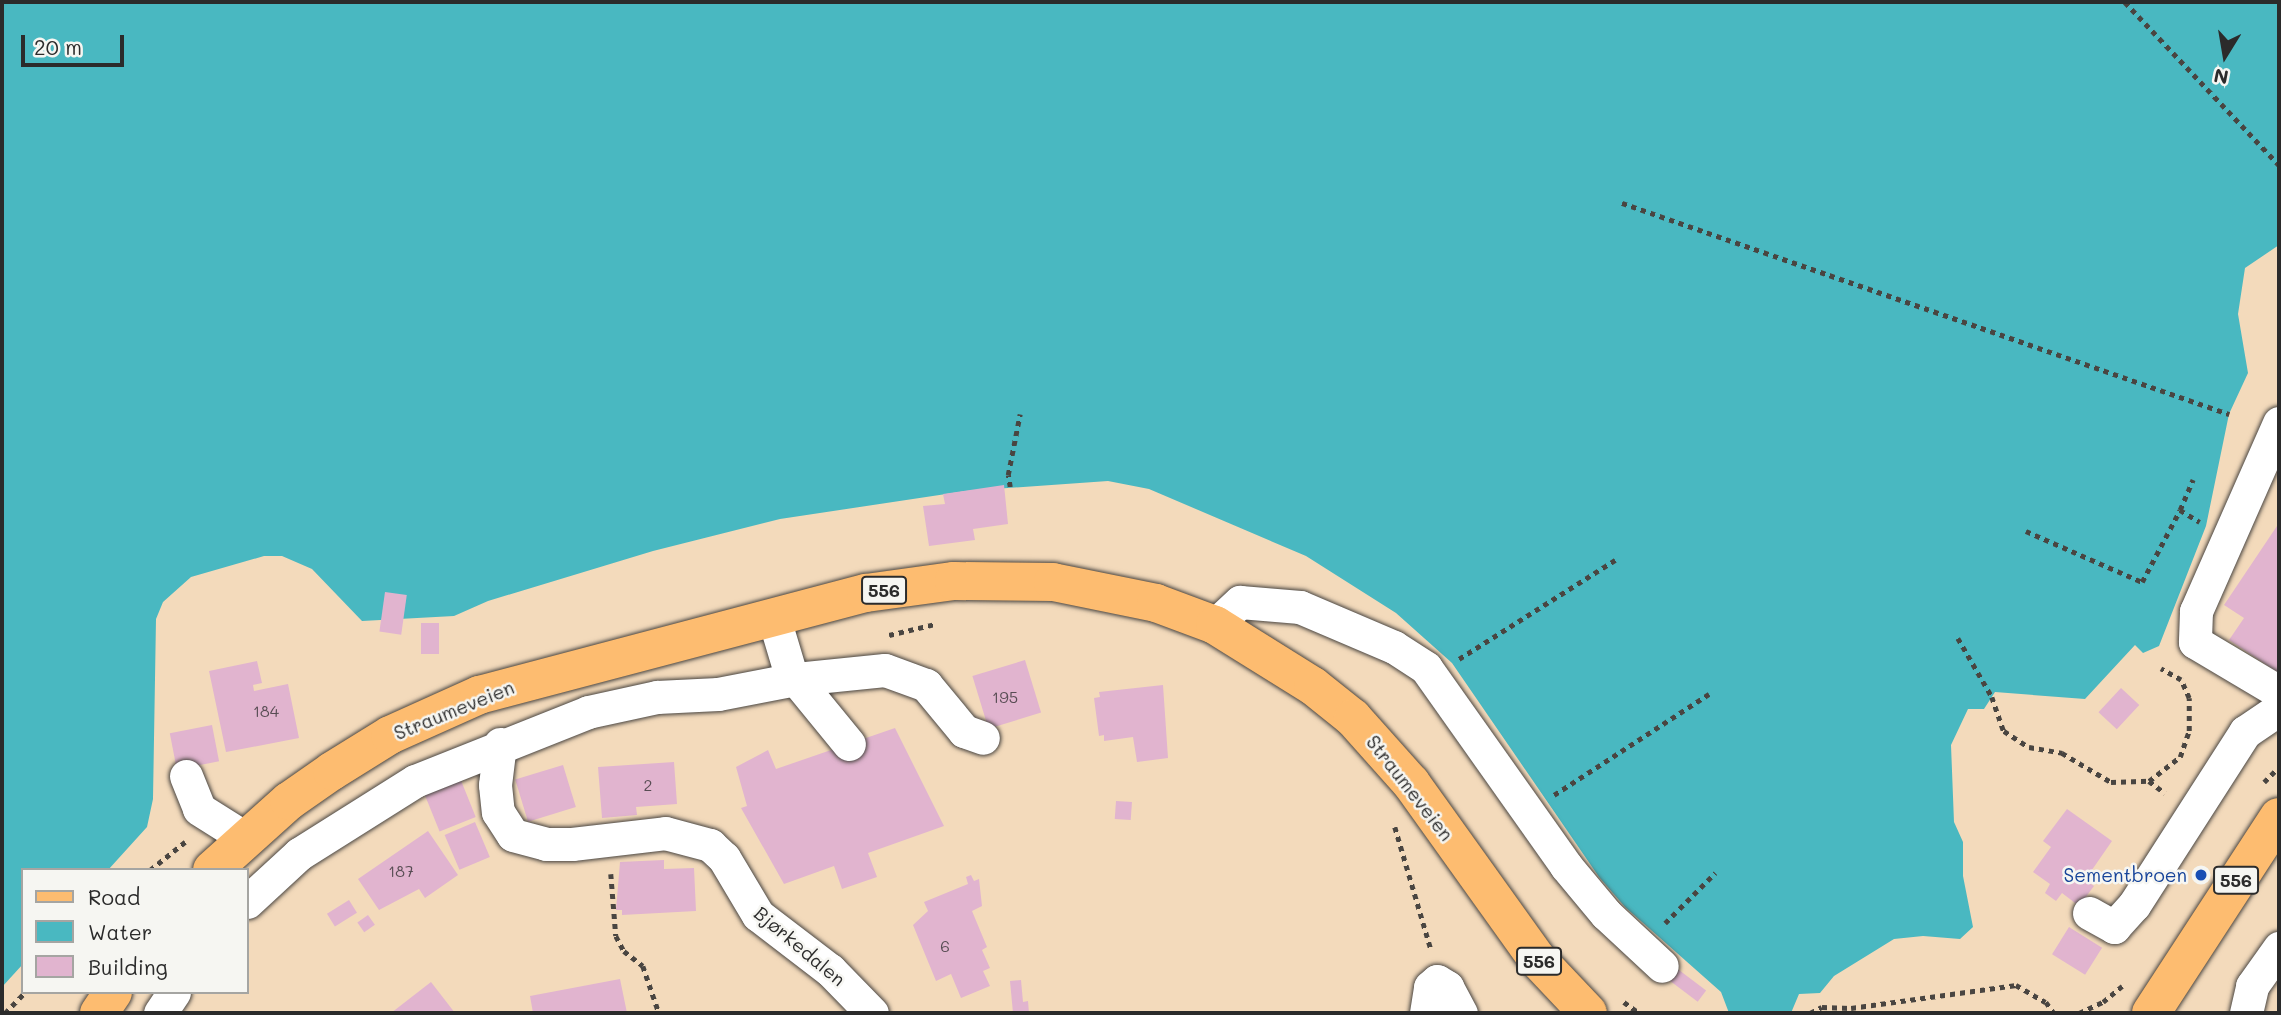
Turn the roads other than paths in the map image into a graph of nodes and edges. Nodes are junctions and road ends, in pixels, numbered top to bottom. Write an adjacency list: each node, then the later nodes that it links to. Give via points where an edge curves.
1 (2279, 423): 5 (street, via 2196,611 2195,642)
2 (773, 615): 3 (main road, Straumeveien / 556, via 914,585 1002,578 1102,590); 4 (street); 12 (main road, Straumeveien / 556, via 553,673 436,713 332,771)
3 (1215, 625): 18 (street, via 1240,601 1300,607 1394,647 1426,668 1566,866 1606,914); 24 (main road, Straumeveien / 556, via 1267,653 1353,718 1411,783 1537,960)
4 (796, 679): 7 (street, via 885,670 908,675 926,685 964,732); 8 (street, via 623,705); 9 (street)
5 (2279, 692)
6 (2279, 709): 15 (street, via 2245,732 2134,905 2114,927)
7 (983, 738)
8 (500, 744): 14 (street, via 415,781 355,815 299,853); 21 (street, Bjørkedalen, via 495,785 498,812 513,835 546,844 665,834 710,845 724,858 758,915 830,970)
9 (849, 744)
10 (186, 776): 12 (street, via 199,809)
11 (2279, 817): 16 (main road, 556, via 2250,855)
12 (245, 838): 13 (main road, Straumeveien / 556)
13 (214, 868)
14 (248, 901)
15 (2089, 913)
16 (2196, 946): 25 (main road, 556); 26 (main road, 556)
17 (2279, 948): 27 (street, via 2252,986)
18 (1662, 966)
19 (173, 994): 20 (street)
20 (160, 1013)
21 (872, 1013)
22 (1426, 1013): 23 (street, via 1430,987 1437,981 1447,987)
23 (1461, 1013)
24 (1588, 1013)
25 (2124, 1013)
26 (2151, 1013)
27 (2246, 1013)

